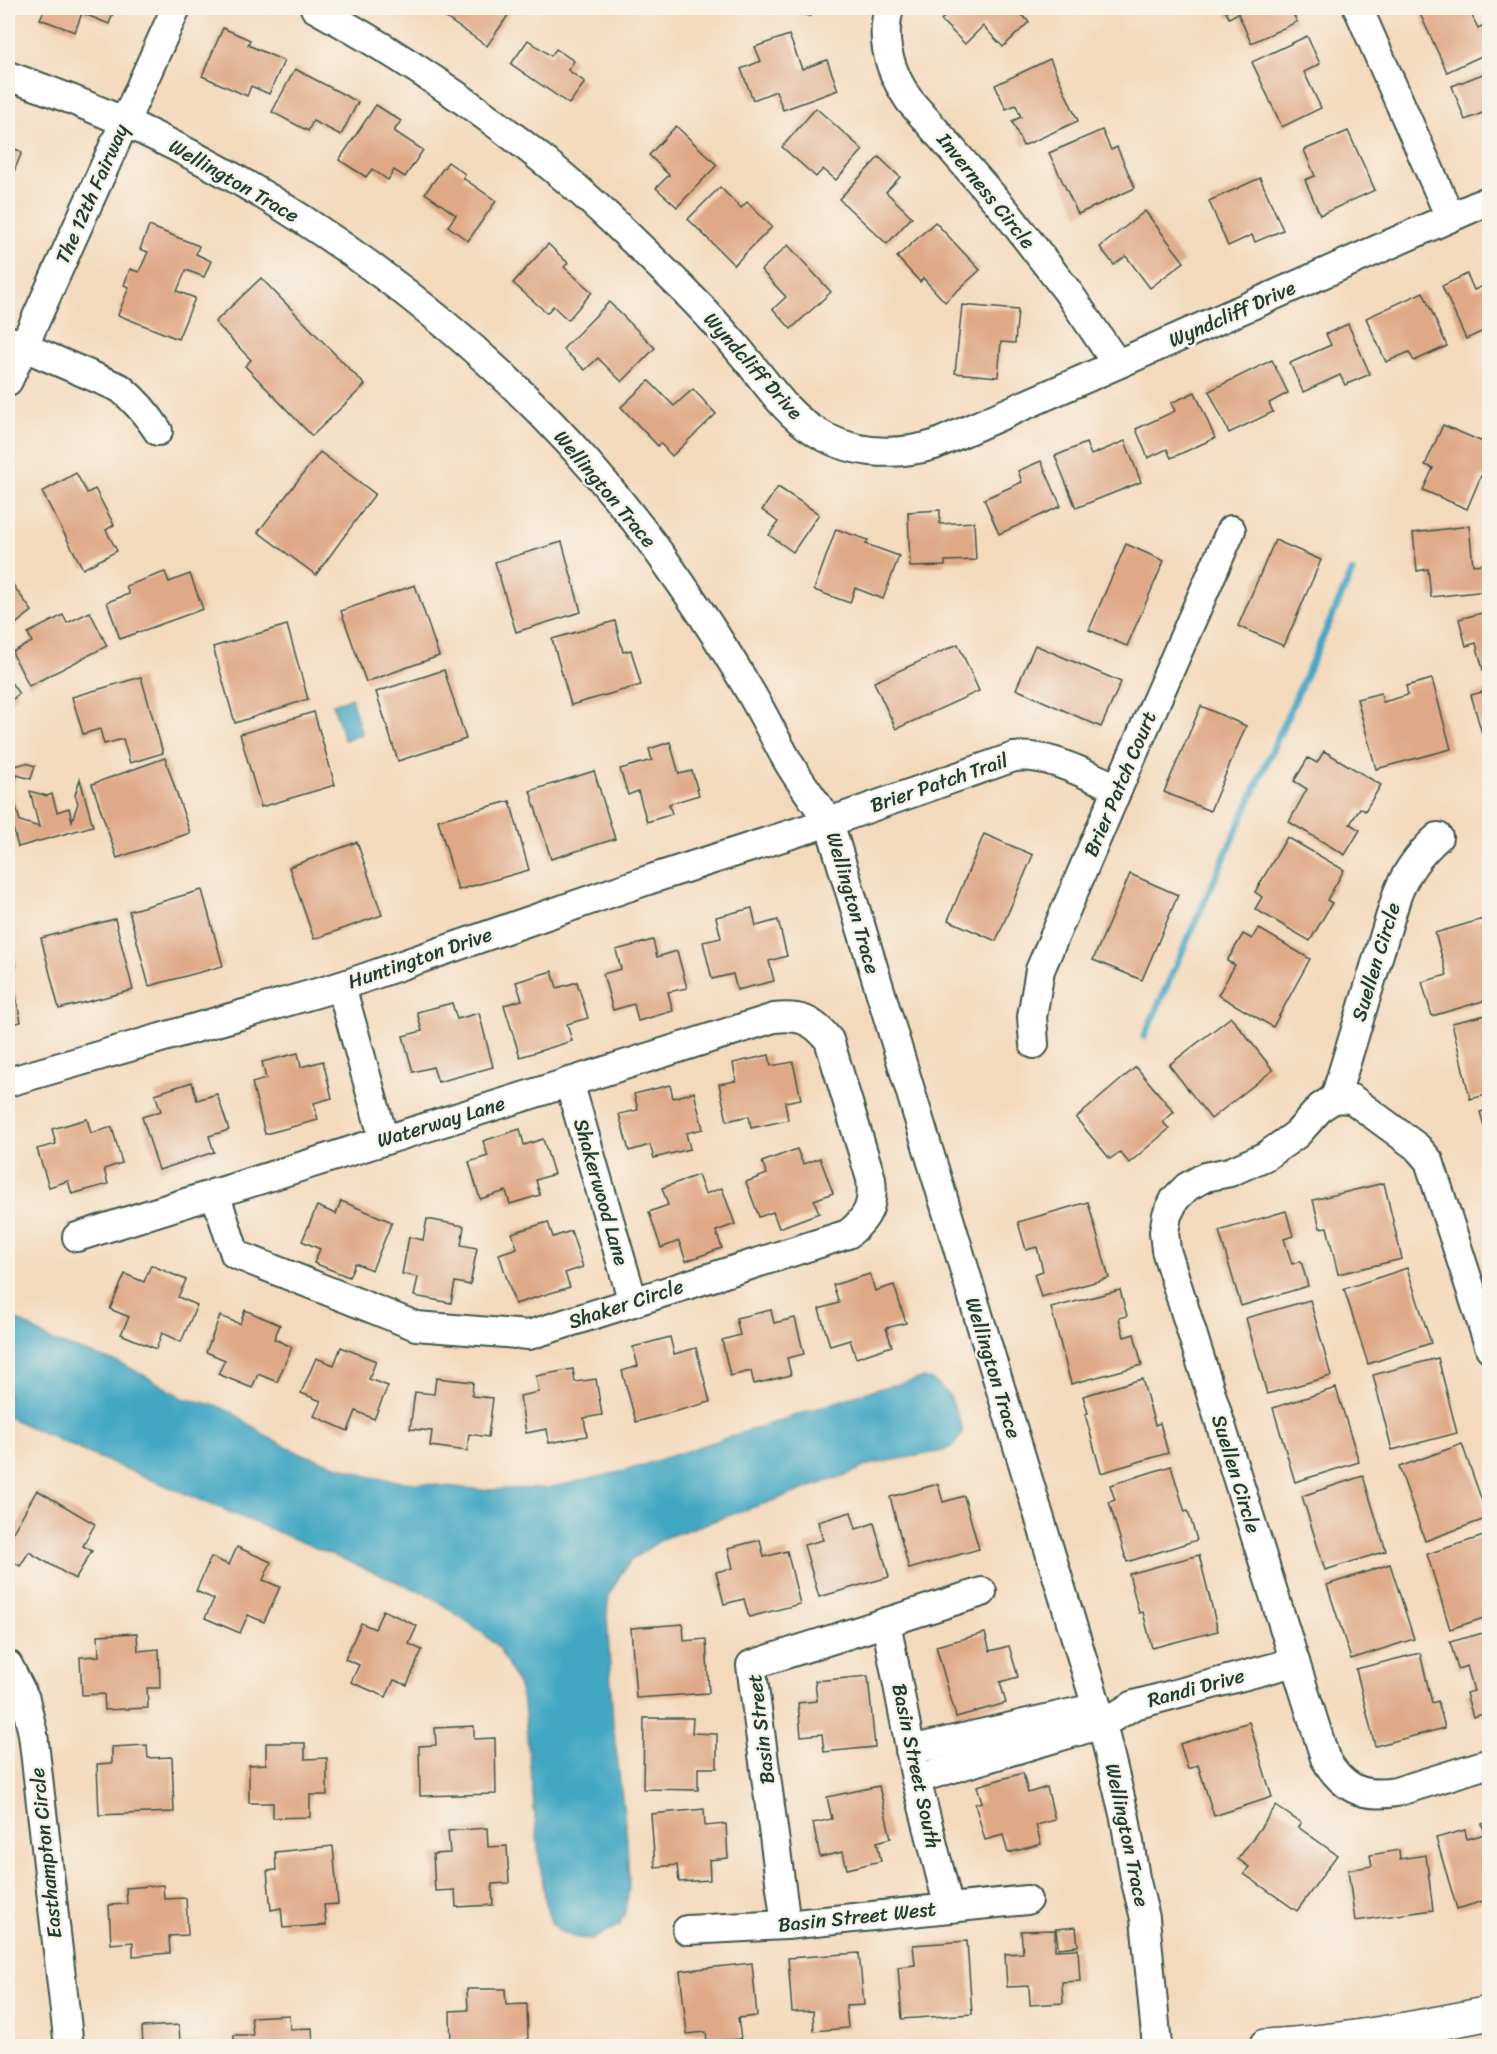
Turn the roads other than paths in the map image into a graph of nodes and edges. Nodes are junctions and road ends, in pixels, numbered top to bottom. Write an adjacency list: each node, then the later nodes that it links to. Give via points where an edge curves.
1 (176, 8): 6 (street, The 12th Fairway)
2 (315, 8): 10 (street, Wyndcliff Drive, via 419,70 548,165 683,289 798,419 826,438 884,453 918,450)
3 (889, 8): 10 (street, Inverness Circle, via 887,51 899,85 1007,213)
4 (1358, 8): 8 (street)
5 (8, 76): 6 (street, Wellington Trace)
6 (124, 122): 9 (street, The 12th Fairway); 15 (street, Wellington Trace, via 197,158 345,248 414,299 541,414 599,478 697,606 789,763)
7 (1490, 200): 8 (street, Wyndcliff Drive)
8 (1450, 217): 10 (street, Wyndcliff Drive)
9 (16, 343): 11 (street, The 12th Fairway); 12 (street, via 120,388 146,412)
10 (1117, 364)
11 (8, 381)
12 (158, 431)
13 (1231, 530): 14 (street, Brier Patch Court)
14 (1118, 789): 15 (street, Brier Patch Trail, via 1030,755 1014,757); 19 (street, Brier Patch Court, via 1040,970 1032,1017)
15 (829, 822): 17 (street, Huntington Drive); 32 (street, Wellington Trace)
16 (1438, 837): 22 (street, Suellen Circle, via 1413,862 1397,895)
17 (341, 986): 20 (street, Huntington Drive); 23 (street)
18 (806, 1020): 21 (street, Waterway Lane, via 774,1018); 26 (street, Shaker Circle, via 830,1040 871,1179 873,1195 869,1210 848,1234)
19 (1034, 1044)
20 (8, 1082)
21 (569, 1082): 23 (street, Waterway Lane); 26 (street, Shakerwood Lane)
22 (1335, 1098): 27 (street, via 1352,1099 1429,1161); 30 (street, Suellen Circle, via 1321,1107 1297,1134 1266,1156 1187,1186 1174,1199 1164,1232 1166,1250)
23 (384, 1140): 24 (street, Waterway Lane)
24 (215, 1193): 25 (street, Waterway Lane); 26 (street, Shaker Circle, via 235,1254 416,1326 529,1335)
25 (77, 1237)
26 (633, 1302)
27 (1490, 1348)
28 (982, 1592): 29 (street, Basin Street)
29 (886, 1622): 33 (street, Basin Street South); 38 (street, Basin Street, via 752,1665)
30 (1295, 1662): 32 (street, Randi Drive); 34 (street, Suellen Circle, via 1325,1758 1347,1785 1380,1795)
31 (8, 1665): 41 (street, Easthampton Circle, via 25,1699 33,1734)
32 (1099, 1716): 33 (street); 35 (street); 42 (street, Wellington Trace, via 1145,1918)
33 (910, 1750): 35 (street, Basin Street South)
34 (1490, 1763)
35 (916, 1779): 37 (street, Basin Street South)
36 (1027, 1900): 37 (street, Basin Street West)
37 (949, 1908): 38 (street, Basin Street West)
38 (786, 1925): 39 (street, Basin Street West)
39 (687, 1930)
40 (1490, 2013): 43 (main road, via 1391,2032)
41 (69, 2046)
42 (1156, 2046)
43 (1266, 2046)

